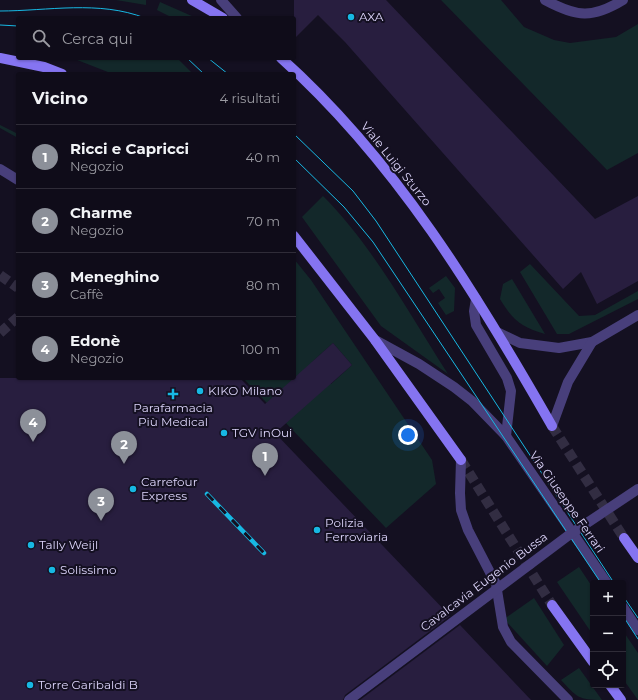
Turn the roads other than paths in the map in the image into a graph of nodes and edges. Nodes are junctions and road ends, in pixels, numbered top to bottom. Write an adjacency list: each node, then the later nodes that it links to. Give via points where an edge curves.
1 (192, 0): 5 (main road)
2 (221, 0): 6 (street)
3 (545, 0): 4 (street, via 573,13 589,14 605,11)
4 (623, 0)
5 (220, 16)
6 (235, 16)
7 (0, 58): 9 (main road)
8 (283, 60): 10 (main road, Viale Luigi Sturzo)
9 (57, 72)
10 (295, 72)
11 (296, 73): 15 (main road, Viale Luigi Sturzo, via 331,107 393,178)
12 (0, 169): 13 (street)
13 (16, 179)
14 (296, 239): 18 (main road)
15 (476, 299): 17 (main road, Viale Luigi Sturzo); 21 (street, via 476,325 507,378 511,391)
16 (638, 315): 19 (street)
17 (499, 333): 19 (street, via 520,343 550,348); 20 (main road, Viale Luigi Sturzo)
18 (375, 340): 21 (street, via 454,387 472,401); 22 (main road)
19 (592, 342): 20 (street, via 568,382)
20 (552, 426)
21 (506, 436): 26 (street, Via Giuseppe Ferrari)
22 (461, 460): 33 (street, via 461,510 468,530 496,584 503,627 511,642)
23 (638, 489): 32 (street, Cavalcavia Eugenio Bussa, bridge, via 569,535)
24 (624, 538): 25 (main road)
25 (638, 558)
26 (605, 580)
27 (552, 605): 30 (main road)
28 (626, 612): 29 (street)
29 (638, 630)
30 (590, 658)
31 (612, 688): 34 (main road)
32 (349, 700)
33 (568, 700)
34 (621, 700)

